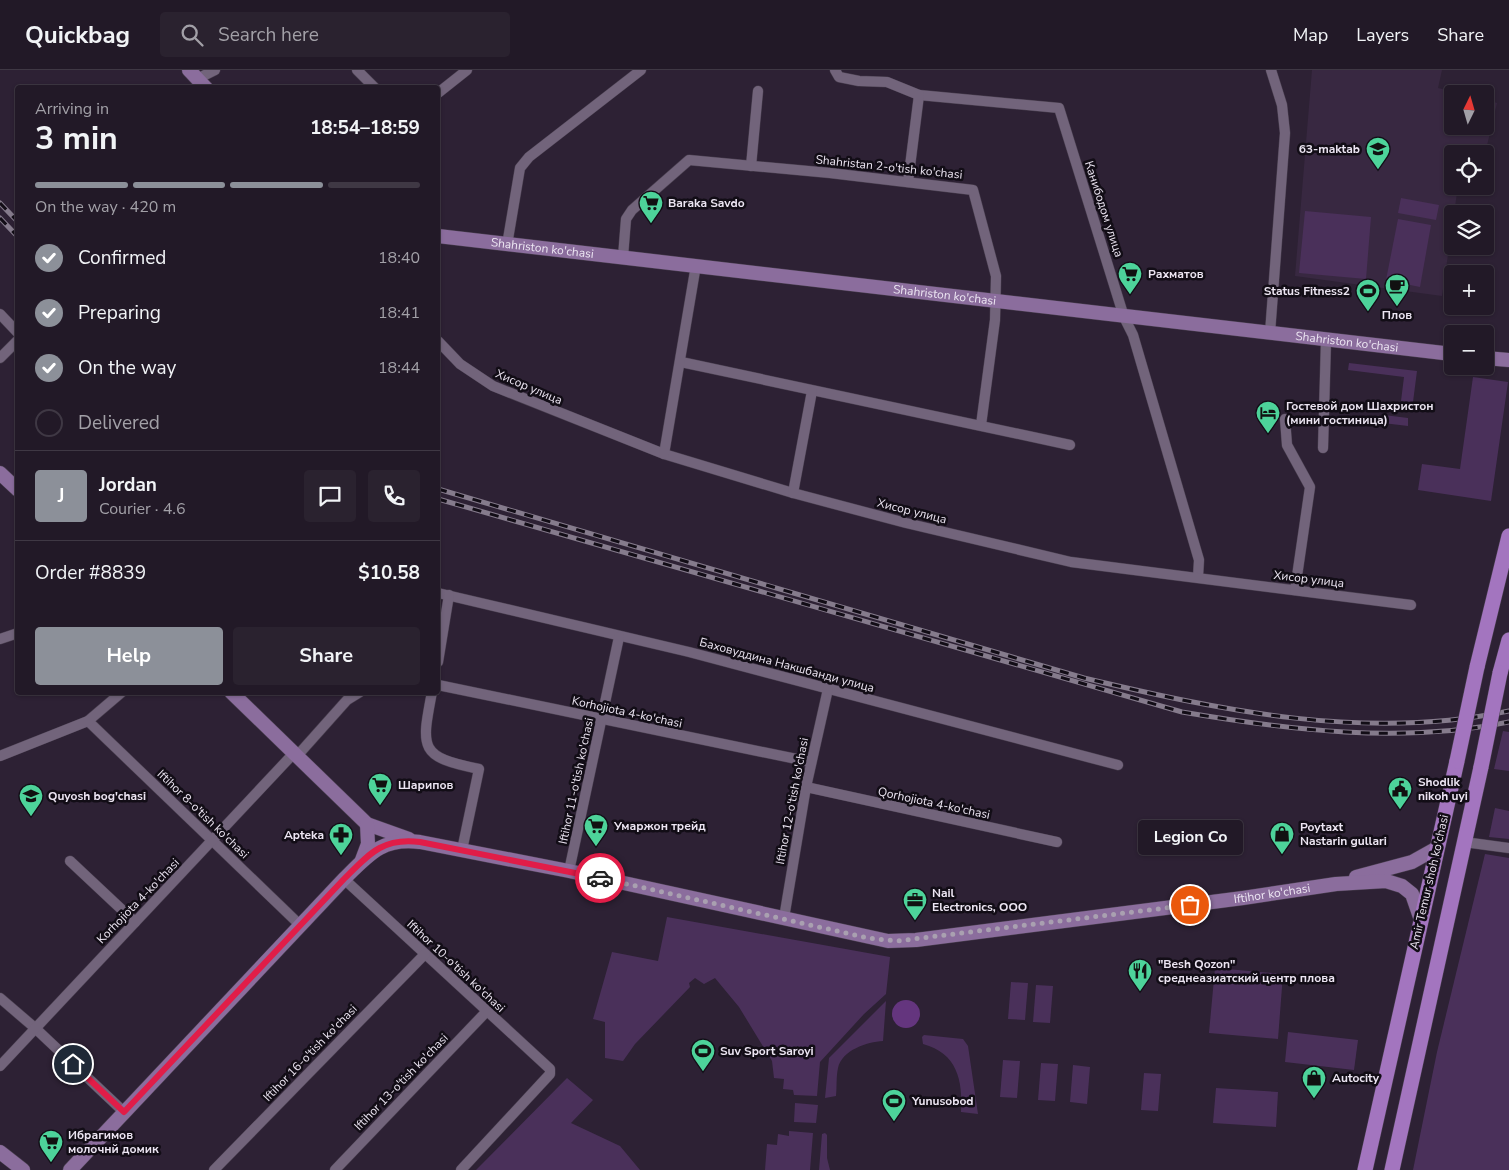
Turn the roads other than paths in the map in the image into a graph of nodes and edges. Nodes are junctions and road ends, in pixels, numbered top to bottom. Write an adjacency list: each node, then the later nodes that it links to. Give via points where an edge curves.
1 (214, 70): 7 (street)
2 (356, 70): 8 (street)
3 (467, 70): 9 (street)
4 (641, 70): 15 (street, via 529,157 520,168)
5 (835, 70): 11 (street, via 839,77 887,82)
6 (1271, 70): 22 (street, via 1282,105 1285,133)
7 (197, 79)
8 (372, 85)
9 (440, 91)
10 (758, 91): 12 (street)
11 (919, 95): 13 (street); 20 (street, Канибодом улица, via 1059,108)
12 (751, 166): 13 (street, Shahristan 2-o'tish ko'chasi); 16 (street, Shahristan 2-o'tish ko'chasi, via 684,162 626,219)
13 (908, 182): 18 (street, Shahristan 2-o'tish ko'chasi, via 973,190 996,276)
14 (440, 236): 15 (main road, Shahriston ko'chasi)
15 (508, 245): 16 (main road, Shahriston ko'chasi)
16 (623, 257): 17 (main road, Shahriston ko'chasi)
17 (696, 265): 18 (main road, Shahriston ko'chasi); 30 (street)
18 (996, 302): 20 (main road, Shahriston ko'chasi); 33 (street, Shahristan 2-o'tish ko'chasi)
19 (0, 314): 21 (street)
20 (1124, 317): 22 (main road, Shahriston ko'chasi); 41 (street, Канибодом улица, via 1133,335 1200,560)
21 (15, 330)
22 (1270, 333): 23 (main road, Shahriston ko'chasi)
23 (1326, 340): 26 (main road, Shahriston ko'chasi); 35 (street)
24 (15, 343): 27 (street)
25 (440, 343): 36 (street, Хисор улица, via 460,364 493,386)
26 (1444, 353)
27 (0, 358)
28 (1494, 359): 29 (main road)
29 (1509, 360)
30 (681, 362): 31 (street); 36 (street)
31 (812, 391): 33 (street); 39 (street)
32 (1285, 419): 43 (street, via 1287,445 1310,487)
33 (981, 425): 34 (street)
34 (1070, 445)
35 (1323, 448)
36 (664, 454): 39 (street, Хисор улица)
37 (0, 473): 38 (main road)
38 (15, 487)
39 (793, 493): 41 (street, Хисор улица, via 1071,562)
40 (1509, 536): 70 (main road, Amir Temur shoh ko'chasi, bridge)
41 (1198, 577): 43 (street, Хисор улица)
42 (440, 588): 45 (street)
43 (1295, 590): 46 (street, Хисор улица)
44 (440, 593): 45 (street, Баховуддина Накшбанди улица)
45 (449, 595): 48 (street, Баховуддина Накшбанди улица); 51 (street)
46 (1411, 605)
47 (15, 634): 49 (street)
48 (619, 637): 53 (street, Баховуддина Накшбанди улица); 58 (street, Iftihor 11-o'tish ko'chasi)
49 (0, 640)
50 (1509, 640): 69 (main road, Amir Temur shoh ko'chasi, bridge)
51 (440, 650)
52 (440, 685): 58 (street, Korhojiota 4-ko'chasi)
53 (828, 689): 62 (street, Iftihor 12-o'tish ko'chasi); 63 (street, Баховуддина Накшбанди улица)
54 (118, 695): 59 (street)
55 (234, 695): 60 (main road)
56 (355, 695): 60 (street, Korhojiota 4-ko'chasi)
57 (431, 695): 72 (street, via 425,729 431,752 450,763 479,768)
58 (602, 719): 62 (street, Korhojiota 4-ko'chasi); 75 (street, Iftihor 11-o'tish ko'chasi)
59 (88, 721): 61 (street); 66 (street, Iftihor 8-o'tish ko'chasi)
60 (296, 754): 65 (main road); 66 (street, Korhojiota 4-ko'chasi)
61 (0, 756)
62 (811, 762): 64 (street, Iftihor 12-o'tish ko'chasi)
63 (1118, 766)
64 (806, 787): 68 (street, Qorhojiota 4-ko'chasi); 78 (street, Iftihor 12-o'tish ko'chasi)
65 (367, 824): 67 (main road); 74 (main road, via 368,844)
66 (212, 841): 80 (street, Korhojiota 4-ko'chasi); 81 (street, Iftihor 8-o'tish ko'chasi)
67 (420, 842): 72 (main road, Iftihor ko'chasi); 74 (main road, Iftihor ko'chasi, via 387,844)
68 (1057, 842)
69 (1464, 842): 71 (street); 95 (main road, Amir Temur shoh ko'chasi)
70 (1437, 848): 77 (main road, Iftihor ko'chasi, via 1412,862); 79 (main road, Amir Temur shoh ko'chasi)
71 (1509, 848)
72 (462, 850): 75 (main road, Iftihor ko'chasi)
73 (70, 861): 80 (street)
74 (360, 862): 76 (main road, Iftihor ko'chasi)
75 (569, 871): 78 (main road, Iftihor ko'chasi)
76 (344, 879): 81 (main road, Iftihor ko'chasi); 82 (street, Iftihor 10-o'tish ko'chasi)
77 (1336, 884): 78 (main road, Iftihor ko'chasi, via 906,941 868,938); 79 (main road, Iftihor ko'chasi, via 1386,880 1398,884 1414,898)
78 (784, 918)
79 (1421, 920): 94 (main road, Amir Temur shoh ko'chasi)
80 (135, 922): 85 (street, Korhojiota 4-ko'chasi)
81 (300, 925): 87 (main road, Iftihor ko'chasi)
82 (425, 954): 84 (street, Iftihor 10-o'tish ko'chasi); 89 (street, Iftihor 16-o'tish ko'chasi)
83 (0, 998): 85 (street)
84 (486, 1012): 92 (street, Iftihor 13-o'tish ko'chasi); 93 (street, Iftihor 10-o'tish ko'chasi, via 551,1072)
85 (35, 1028): 86 (street, Korhojiota 4-ko'chasi); 87 (street)
86 (0, 1066)
87 (124, 1112): 91 (main road, Iftihor ko'chasi)
88 (0, 1152): 90 (main road)
89 (218, 1169)
90 (23, 1170)
91 (70, 1170)
92 (335, 1170)
93 (461, 1170)
94 (1365, 1170)
95 (1392, 1170)

